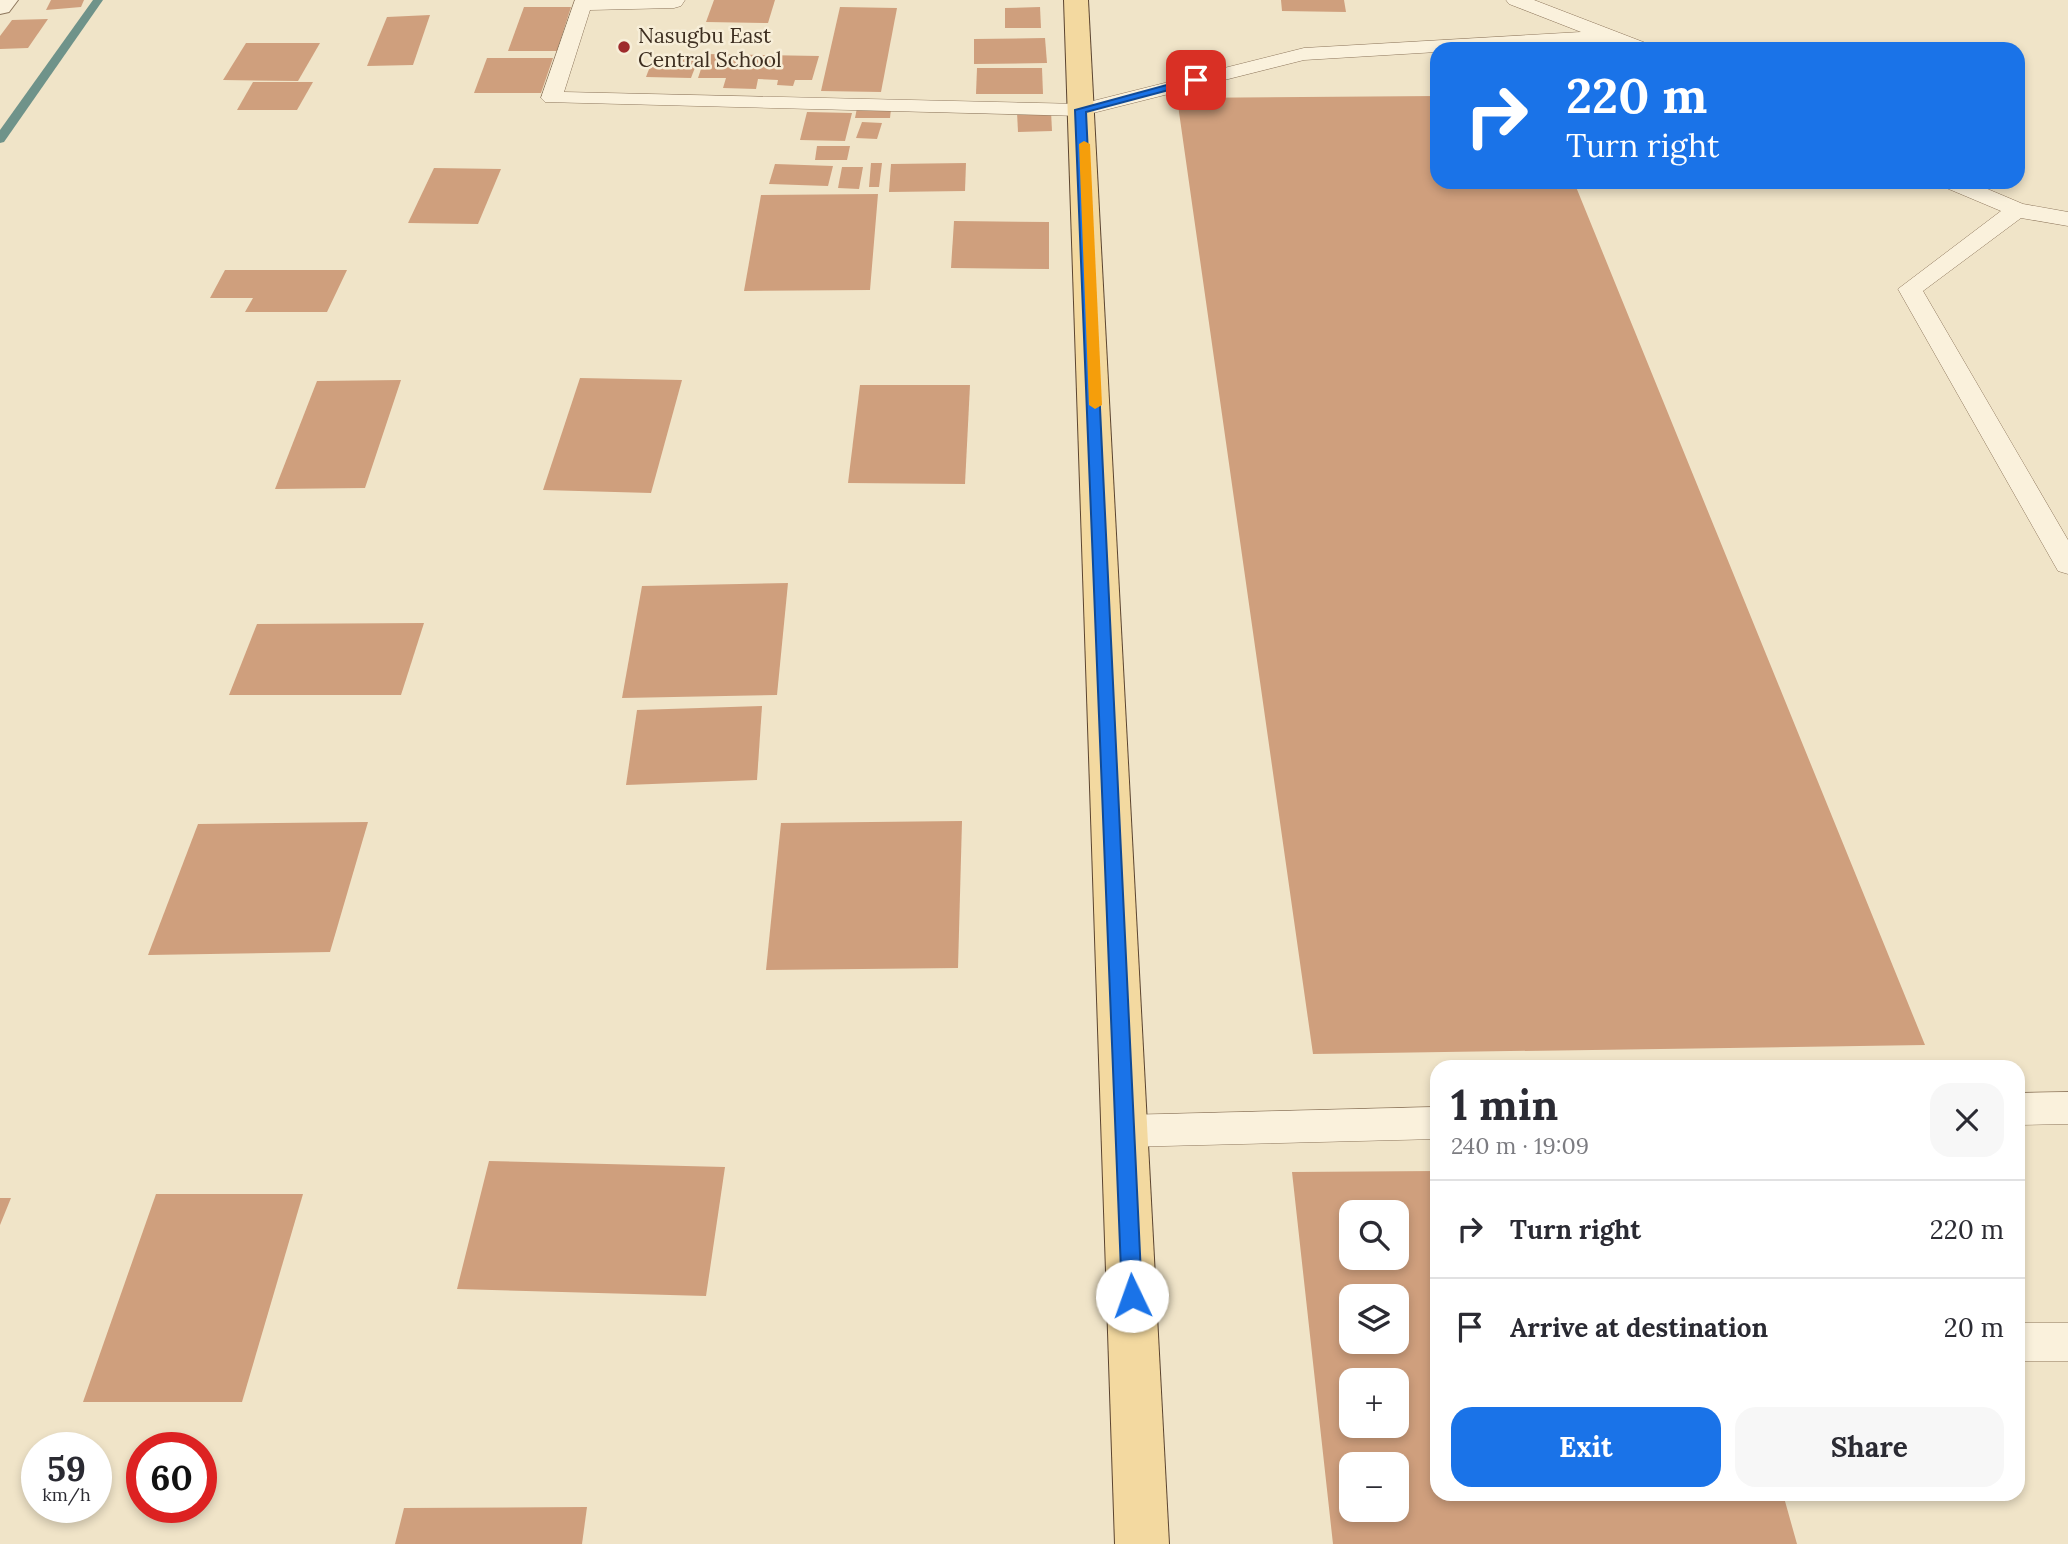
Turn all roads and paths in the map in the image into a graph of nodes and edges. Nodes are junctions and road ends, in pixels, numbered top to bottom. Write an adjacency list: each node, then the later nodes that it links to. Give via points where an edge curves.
1 (6, 0): 5 (street)
2 (675, 0): 10 (lane, via 582,4 552,98)
3 (1076, 0): 10 (main road)
4 (1516, 0): 6 (lane)
5 (0, 7)
6 (1615, 36): 7 (lane); 8 (lane)
7 (1511, 42)
8 (1628, 42)
9 (1430, 47): 10 (lane, via 1304,54)
10 (1081, 110): 18 (main road)
11 (1968, 189): 12 (lane)
12 (2017, 210): 13 (lane); 14 (lane, via 1910,289)
13 (2068, 219)
14 (2068, 564)
15 (2068, 1108): 16 (lane)
16 (2025, 1109)
17 (1430, 1123): 18 (lane)
18 (1125, 1130): 21 (main road)
19 (2025, 1342): 20 (lane)
20 (2068, 1342)
21 (1142, 1544)

